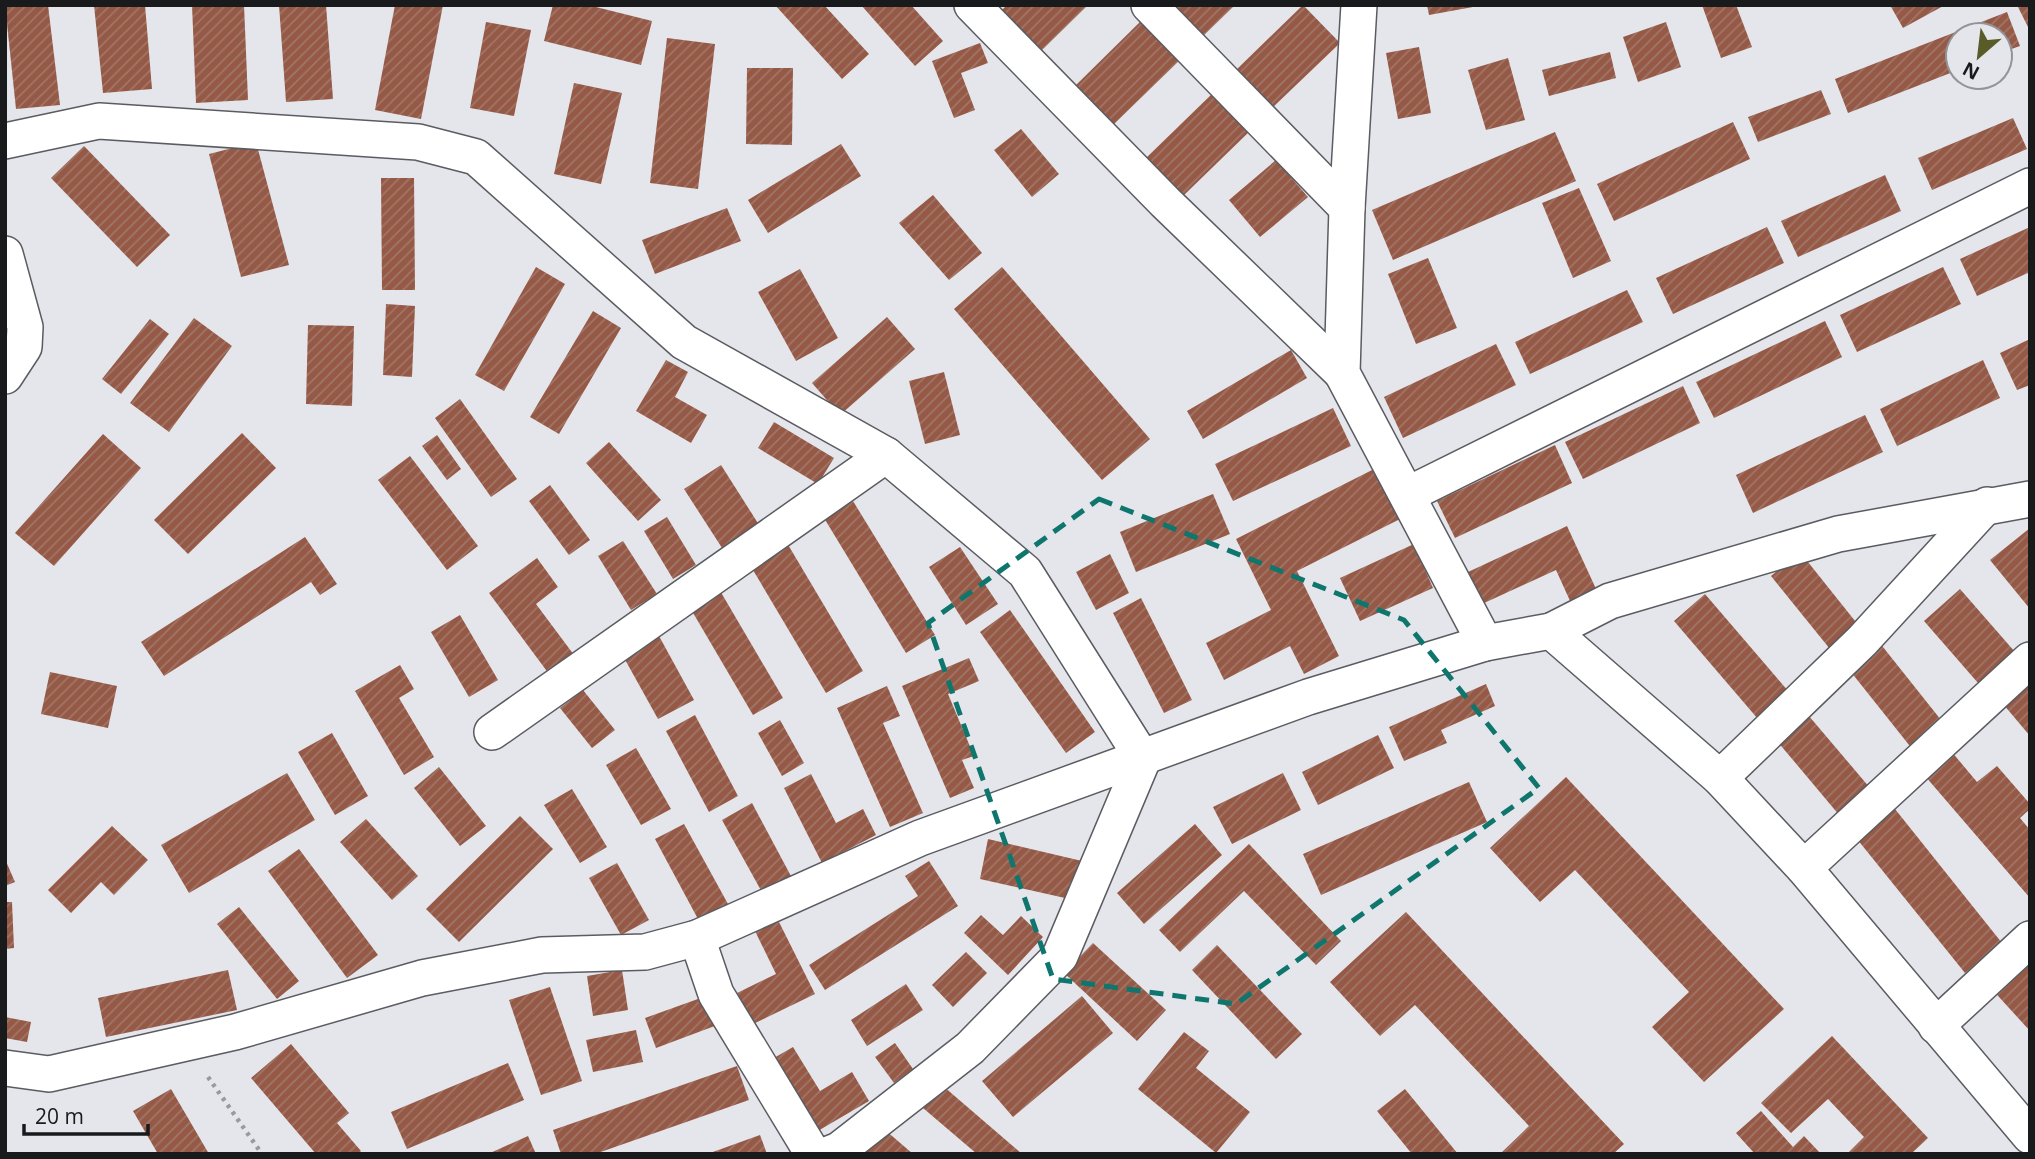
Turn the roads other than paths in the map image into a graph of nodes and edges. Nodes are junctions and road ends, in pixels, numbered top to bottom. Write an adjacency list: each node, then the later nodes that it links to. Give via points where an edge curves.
1 (972, 5): 8 (street, via 1165,202)
2 (1149, 5): 6 (street)
3 (1359, 5): 6 (street)
4 (5, 141): 10 (street, via 99,121 418,142 476,157 684,342)
5 (2030, 186): 11 (street)
6 (1347, 208): 8 (street)
7 (5, 254): 9 (street, via 25,327 24,347)
8 (1342, 373): 11 (street)
9 (5, 376)
10 (886, 456): 17 (street); 18 (street, via 1026,572)
11 (1407, 495): 15 (street)
12 (2030, 499): 13 (street)
13 (1987, 505): 14 (street, via 1838,534 1610,601); 19 (street, via 1862,642)
14 (1552, 631): 15 (street); 19 (street)
15 (1485, 643): 18 (street, via 1308,696)
16 (2030, 660): 20 (street)
17 (492, 732)
18 (1143, 759): 21 (street, via 920,838); 27 (street, via 1060,956 970,1048)
19 (1720, 778): 20 (street)
20 (1804, 868): 23 (street)
21 (697, 938): 24 (street, via 645,952 542,955 422,978 186,1045 49,1074); 26 (street, via 716,994)
22 (2030, 939): 23 (street)
23 (1936, 1026): 25 (street)
24 (5, 1068)
25 (2030, 1136)
26 (813, 1154)
27 (829, 1154)

